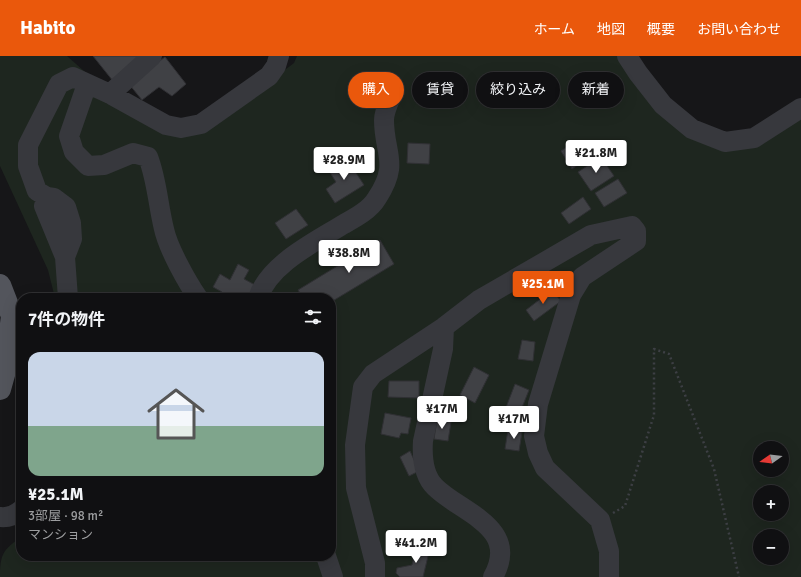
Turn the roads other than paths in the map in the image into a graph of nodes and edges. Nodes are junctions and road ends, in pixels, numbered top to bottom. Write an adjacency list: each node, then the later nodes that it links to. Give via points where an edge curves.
1 (152, 56): 5 (street)
2 (279, 56): 5 (street, via 276,66 268,76 201,124 181,128 166,125)
3 (627, 56): 7 (street, via 663,105 692,129 725,142 754,138)
4 (87, 84): 5 (street); 9 (street, via 73,77 59,84 28,145 28,166 37,191 47,197 44,206 65,257); 10 (street, via 69,136 74,152 88,166 104,165 133,153 148,157 154,170 164,230)
5 (110, 94)
6 (387, 108): 11 (street, via 383,118 391,166 376,200 360,215 288,258)
7 (801, 108)
8 (0, 284): 13 (main road, via 12,316 5,371)
9 (68, 293)
10 (194, 293)
11 (260, 293)
12 (444, 327): 18 (street, via 378,371 364,387 355,445 356,488 375,563); 19 (street, via 443,349 422,455 425,470 434,486 486,523 496,536 501,555); 20 (street, via 479,300 591,235 632,226 636,232 636,241 582,277 571,295 538,404 534,436 545,468 600,520 609,551)
13 (0, 389)
14 (16, 514): 15 (street)
15 (0, 516)
16 (328, 561): 17 (street)
17 (333, 577)
18 (375, 577)
19 (493, 577)
20 (609, 577)

